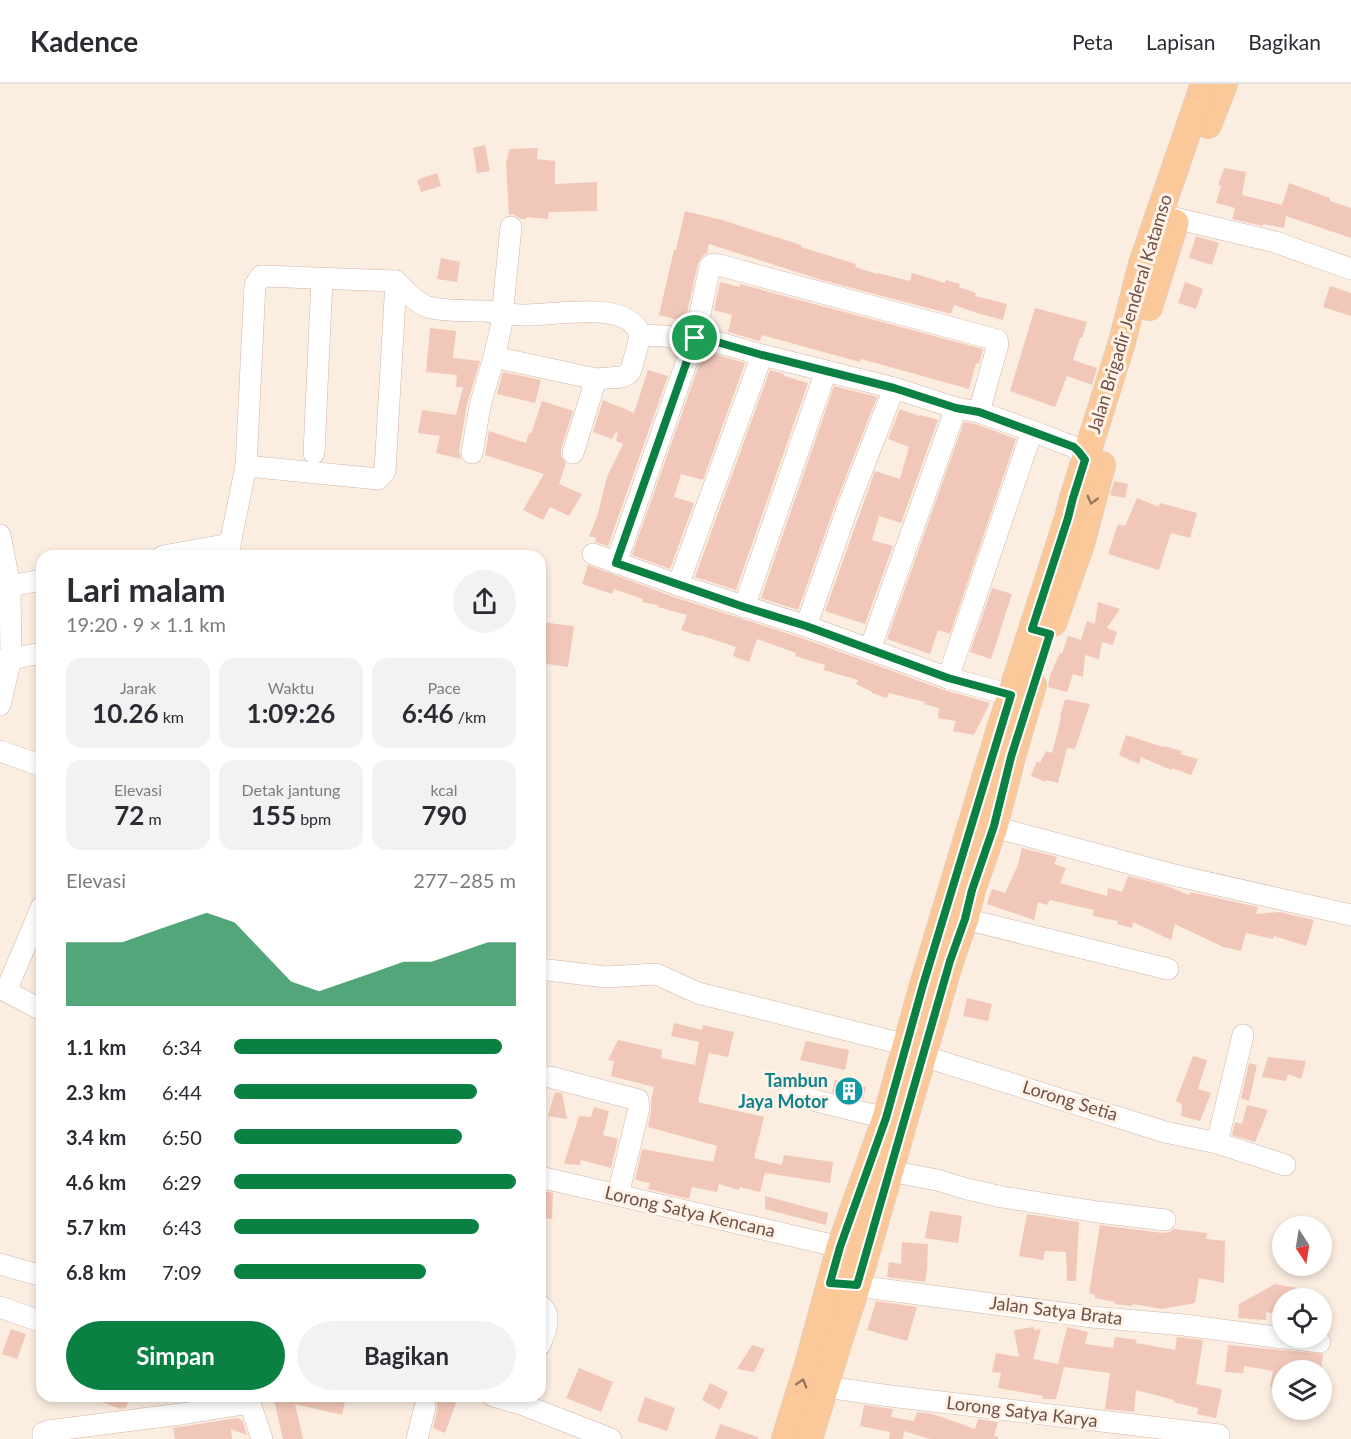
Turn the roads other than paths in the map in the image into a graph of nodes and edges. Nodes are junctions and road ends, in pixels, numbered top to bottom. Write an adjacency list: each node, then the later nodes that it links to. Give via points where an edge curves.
1 (1204, 84): 3 (main road, Jalan Brigadir Jenderal Katamso)
2 (1224, 84): 3 (main road, Jalan Brigadir Jenderal Katamso)
3 (1181, 175): 4 (main road, Jalan Brigadir Jenderal Katamso)
4 (1167, 216): 6 (street, via 1275,242); 23 (main road, Jalan Brigadir Jenderal Katamso, via 1142,264); 34 (main road, Jalan Brigadir Jenderal Katamso, one-way to 34, via 1081,544)
5 (511, 227): 9 (street)
6 (1351, 269)
7 (322, 279): 8 (street); 20 (street); 24 (street, via 261,276 255,285)
8 (396, 281): 9 (street, via 428,307); 24 (street, via 385,471 378,479)
9 (502, 313): 10 (street, via 620,315 637,328); 13 (street)
10 (639, 335): 11 (street); 15 (street, via 628,374)
11 (695, 338): 12 (street); 18 (street, via 710,266 719,265 997,340); 28 (street)
12 (762, 355): 14 (street); 30 (street)
13 (494, 357): 15 (street); 21 (street)
14 (826, 371): 16 (street); 32 (street)
15 (596, 379): 22 (street)
16 (894, 388): 17 (street); 33 (street)
17 (956, 408): 18 (street); 35 (street)
18 (979, 412): 19 (street)
19 (1032, 431): 23 (street, via 1074,447); 38 (street)
20 (314, 453)
21 (472, 453)
22 (573, 453)
23 (1085, 460): 34 (main road, Jalan Brigadir Jenderal Katamso)
24 (246, 466): 26 (street)
25 (0, 535): 31 (street)
26 (230, 550)
27 (593, 554): 28 (street)
28 (616, 563): 30 (street)
29 (36, 581): 31 (street)
30 (678, 585): 32 (street)
31 (5, 587): 37 (street)
32 (744, 607): 33 (street)
33 (806, 626): 35 (street)
34 (1041, 632): 39 (main road, Jalan Brigadir Jenderal Katamso); 43 (main road, Jalan Brigadir Jenderal Katamso)
35 (870, 649): 38 (street)
36 (36, 653): 37 (street)
37 (5, 659): 40 (street)
38 (948, 678): 39 (street)
39 (1011, 695): 52 (main road, Jalan Brigadir Jenderal Katamso, via 923,985)
40 (0, 705)
41 (0, 751): 42 (street)
42 (36, 764)
43 (994, 826): 44 (street, via 1174,875); 46 (main road, Jalan Brigadir Jenderal Katamso)
44 (1351, 915)
45 (36, 919): 49 (street)
46 (965, 919): 47 (street); 52 (main road, Jalan Brigadir Jenderal Katamso)
47 (1168, 969)
48 (546, 970): 52 (street, Lorong Setia, via 606,977 657,974 698,993)
49 (3, 989): 50 (street)
50 (36, 1007)
51 (1243, 1035): 56 (street)
52 (915, 1051): 55 (main road, Jalan Brigadir Jenderal Katamso); 56 (street, Lorong Setia, via 1165,1132); 58 (main road, Jalan Brigadir Jenderal Katamso)
53 (550, 1077): 60 (street, via 638,1100)
54 (788, 1094): 55 (street)
55 (886, 1118): 62 (main road, Jalan Brigadir Jenderal Katamso)
56 (1217, 1143): 57 (street, Lorong Setia)
57 (1285, 1165)
58 (889, 1171): 61 (street, via 1002,1197); 66 (main road, Jalan Brigadir Jenderal Katamso)
59 (546, 1178): 60 (street, Lorong Satya Kencana)
60 (618, 1195): 62 (street, Lorong Satya Kencana)
61 (1165, 1220)
62 (840, 1247): 65 (main road, Jalan Brigadir Jenderal Katamso)
63 (0, 1264): 64 (street)
64 (36, 1274)
65 (830, 1283): 66 (street, Jalan Satya Brata); 82 (main road, Jalan Brigadir Jenderal Katamso, one-way to 65)
66 (857, 1285): 71 (street, Jalan Satya Brata); 72 (main road, Jalan Brigadir Jenderal Katamso)
67 (0, 1307): 69 (street)
68 (546, 1311): 70 (street)
69 (36, 1320)
70 (546, 1328)
71 (1272, 1336)
72 (826, 1387): 77 (street, Lorong Satya Karya); 83 (main road, Jalan Brigadir Jenderal Katamso)
73 (238, 1402): 78 (street, via 181,1414 48,1431)
74 (248, 1402): 79 (street)
75 (527, 1402): 81 (street)
76 (424, 1407): 80 (street)
77 (1219, 1435)
78 (43, 1439)
79 (262, 1439)
80 (417, 1439)
81 (611, 1439)
82 (785, 1439)
83 (809, 1439)

